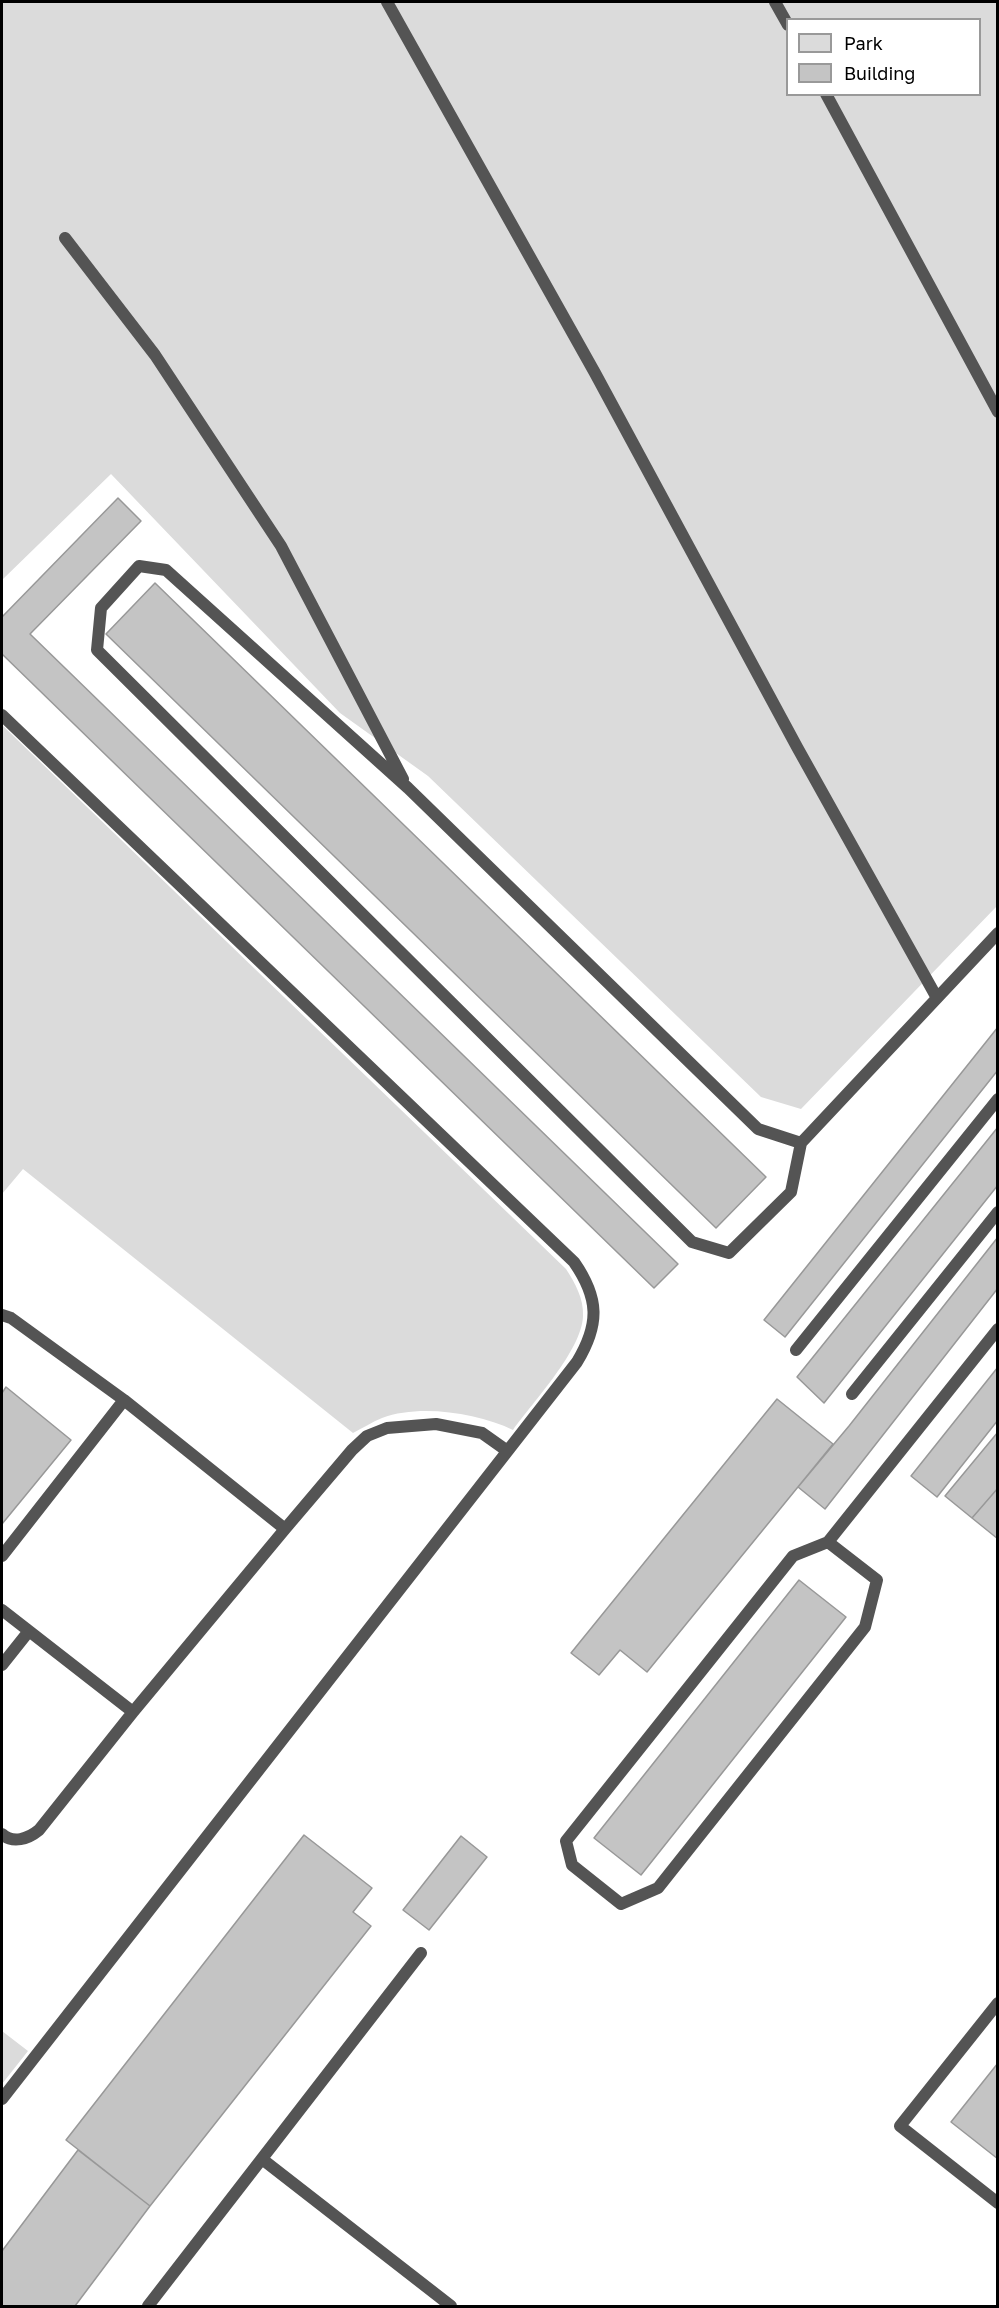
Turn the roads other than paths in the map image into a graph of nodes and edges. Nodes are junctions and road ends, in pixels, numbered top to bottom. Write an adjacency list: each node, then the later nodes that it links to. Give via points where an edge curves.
1 (387, 2): 10 (lane)
2 (775, 2): 3 (lane)
3 (786, 21)
4 (827, 96): 6 (lane)
5 (65, 238): 8 (lane, via 155,354 281,546)
6 (998, 412)
7 (2, 715): 19 (lane, via 574,1262 586,1278 594,1302 594,1324 587,1346)
8 (408, 788): 12 (lane, via 758,1129); 12 (lane, via 166,570 139,566 101,608 97,650 692,1242 729,1252 791,1192)
9 (998, 933): 10 (lane)
10 (937, 998): 12 (lane)
11 (998, 1098): 16 (lane)
12 (801, 1143)
13 (998, 1212): 17 (lane)
14 (2, 1315): 18 (lane)
15 (998, 1329): 21 (lane)
16 (796, 1350)
17 (852, 1394)
18 (124, 1400): 20 (lane); 22 (lane)
19 (506, 1450): 20 (lane, via 482,1433 455,1427 436,1424 387,1428 367,1436 352,1450); 30 (lane)
20 (285, 1529): 26 (lane)
21 (828, 1542): 21 (lane, via 793,1556 566,1841 572,1865 621,1904 658,1888 865,1627 877,1580)
22 (2, 1556)
23 (2, 1610): 24 (lane)
24 (29, 1631): 25 (lane); 26 (lane)
25 (2, 1665)
26 (133, 1712): 27 (lane, via 39,1830 30,1838 19,1840 7,1839)
27 (2, 1834)
28 (421, 1953): 31 (lane)
29 (998, 2003): 32 (lane, via 900,2126)
30 (2, 2099)
31 (262, 2159): 33 (lane); 34 (lane)
32 (998, 2203)
33 (148, 2307)
34 (451, 2307)

